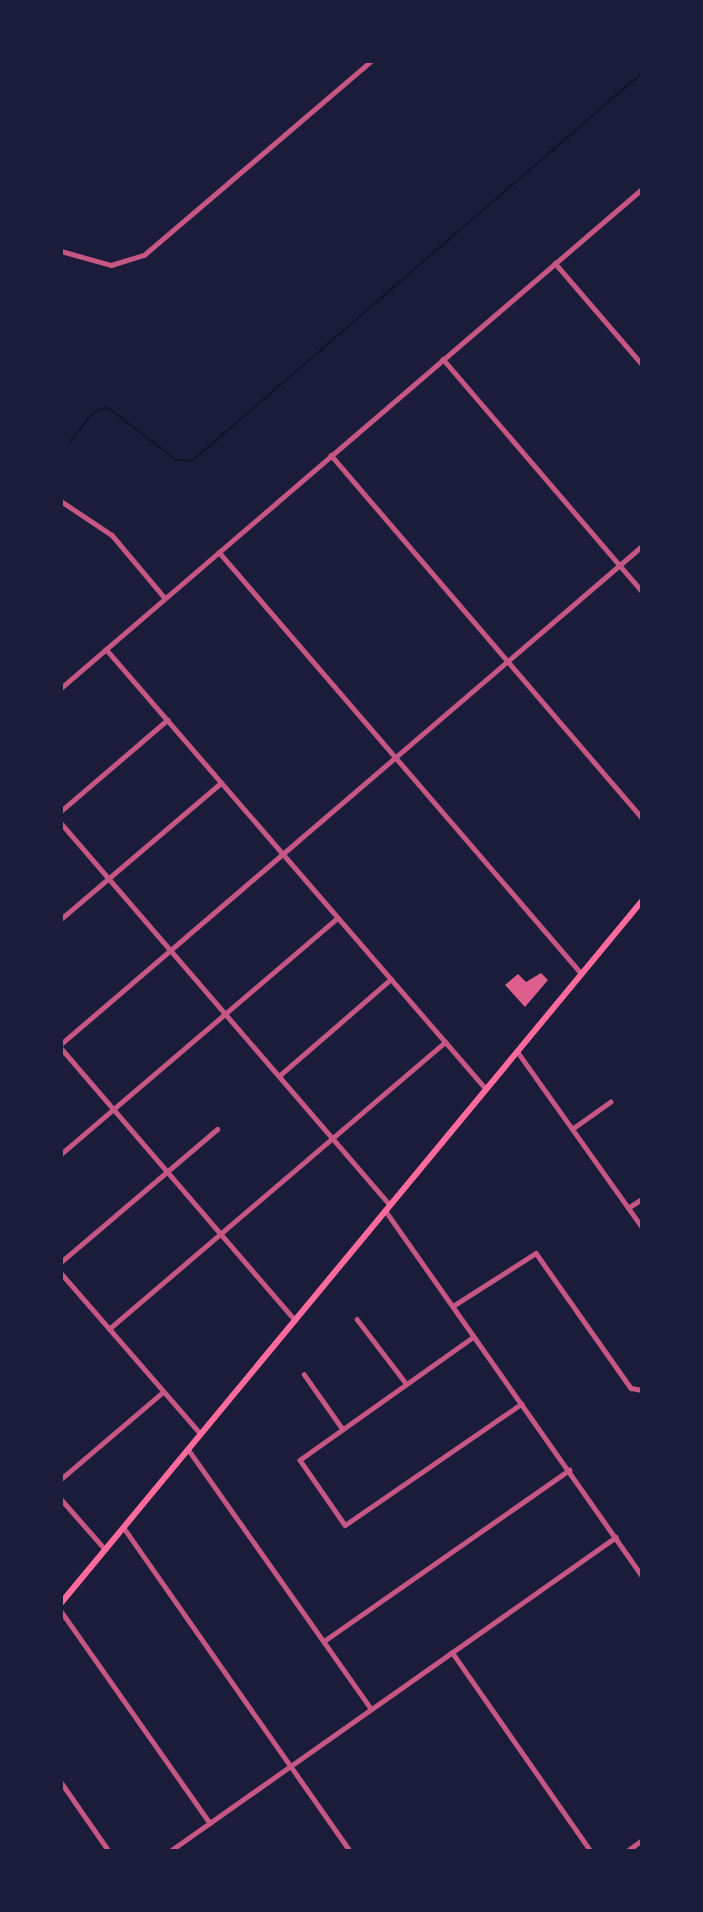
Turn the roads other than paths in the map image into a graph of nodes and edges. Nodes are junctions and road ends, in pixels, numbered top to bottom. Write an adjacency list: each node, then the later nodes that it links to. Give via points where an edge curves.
1 (372, 61): 3 (street, via 160,245 111,265)
2 (642, 189): 4 (street)
3 (61, 251)
4 (555, 263): 5 (street); 6 (street)
5 (443, 359): 7 (street); 11 (street)
6 (642, 364)
7 (331, 455): 10 (street); 15 (street)
8 (61, 501): 13 (street, via 112,535)
9 (642, 546): 11 (street)
10 (218, 552): 13 (street); 18 (street)
11 (620, 565): 12 (street); 15 (street)
12 (642, 591)
13 (165, 598): 14 (street)
14 (107, 649): 16 (street); 17 (street)
15 (507, 661): 18 (street); 21 (street)
16 (61, 688)
17 (167, 720): 19 (street); 20 (street)
18 (395, 757): 23 (street); 29 (street)
19 (221, 783): 23 (street); 24 (street)
20 (61, 811)
21 (642, 818)
22 (61, 823): 24 (street)
23 (283, 854): 26 (street); 28 (street)
24 (108, 878): 27 (street); 28 (street)
25 (642, 901): 29 (main road)
26 (337, 918): 30 (street); 31 (street)
27 (61, 919)
28 (170, 950): 31 (street); 33 (street)
29 (581, 973): 34 (main road)
30 (391, 979): 32 (street); 35 (street)
31 (225, 1013): 35 (street); 38 (street)
32 (445, 1042): 36 (street); 41 (street)
33 (61, 1046): 38 (street)
34 (517, 1052): 36 (main road); 40 (street)
35 (279, 1076): 41 (street)
36 (486, 1089): 45 (main road)
37 (610, 1101): 40 (street)
38 (114, 1109): 42 (street); 43 (street)
39 (217, 1129): 43 (street)
40 (572, 1129): 46 (street)
41 (332, 1138): 45 (street); 48 (street)
42 (61, 1154)
43 (167, 1171): 48 (street); 49 (street)
44 (642, 1199): 46 (street)
45 (388, 1208): 51 (street); 53 (main road)
46 (628, 1208): 47 (street)
47 (642, 1227)
48 (221, 1234): 53 (street); 54 (street)
49 (61, 1262)
50 (61, 1273): 54 (street)
51 (453, 1306): 55 (street); 58 (street, via 536,1253 631,1388)
52 (357, 1319): 57 (street)
53 (295, 1320): 62 (main road)
54 (109, 1329): 59 (street)
55 (474, 1337): 57 (street); 60 (street)
56 (304, 1374): 61 (street)
57 (406, 1383): 61 (street)
58 (642, 1391)
59 (163, 1392): 62 (street); 65 (street)
60 (521, 1404): 61 (street, via 345,1525 300,1460); 64 (street)
61 (342, 1428)
62 (201, 1434): 63 (main road)
63 (188, 1449): 67 (main road); 73 (street)
64 (569, 1471): 68 (street); 73 (street)
65 (61, 1479)
66 (61, 1499): 69 (street)
67 (124, 1528): 69 (main road); 76 (street)
68 (616, 1537): 70 (street); 74 (street)
69 (105, 1550): 71 (main road)
70 (642, 1575)
71 (61, 1603)
72 (61, 1611): 78 (street)
73 (324, 1641): 75 (street)
74 (452, 1652): 75 (street); 83 (street)
75 (371, 1708): 76 (street)
76 (290, 1766): 78 (street); 82 (street)
77 (61, 1782): 80 (street)
78 (210, 1823): 81 (street)
79 (642, 1840): 84 (street)
80 (109, 1851)
81 (170, 1851)
82 (350, 1851)
83 (590, 1851)
84 (627, 1851)

